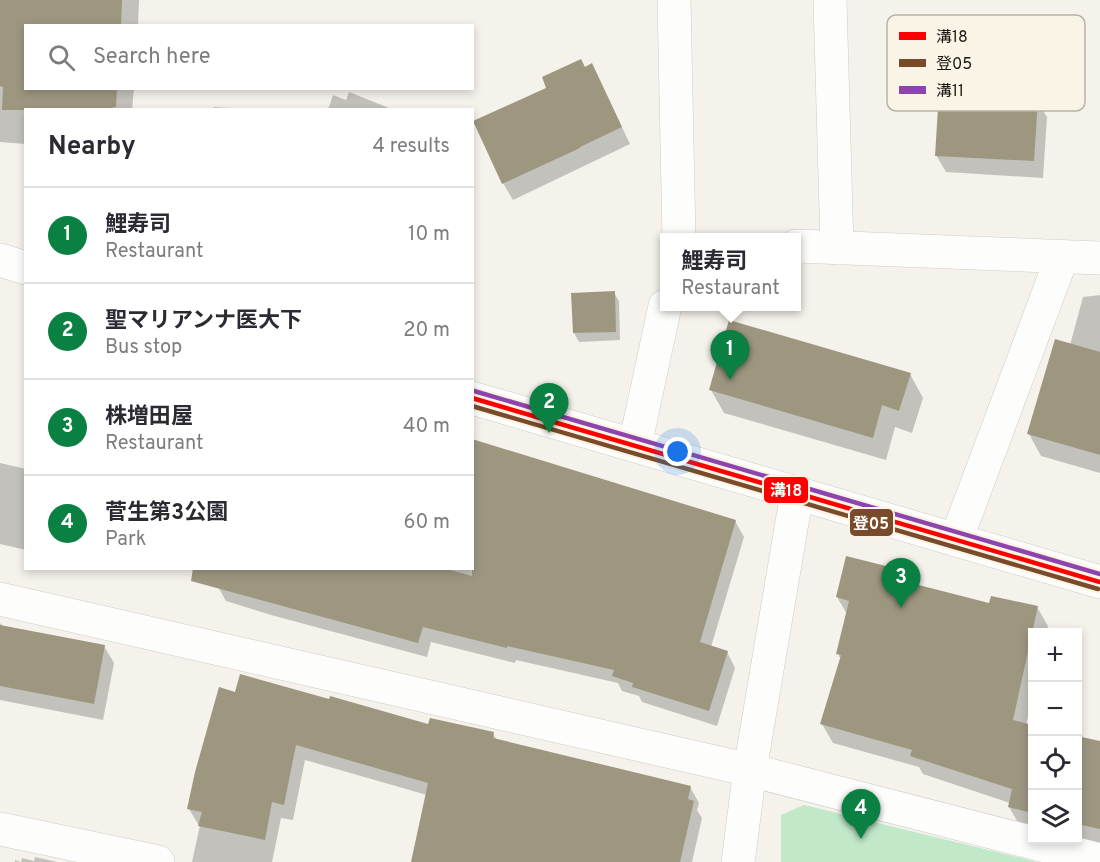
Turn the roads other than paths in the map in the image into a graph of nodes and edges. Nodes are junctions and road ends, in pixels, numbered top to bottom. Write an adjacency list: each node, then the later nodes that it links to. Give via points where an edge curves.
1 (674, 0): 3 (street)
2 (830, 0): 5 (street)
3 (679, 233)
4 (801, 246): 5 (street)
5 (837, 248): 6 (street)
6 (1062, 257): 7 (street); 14 (street)
7 (1100, 258)
8 (0, 260): 9 (street)
9 (24, 267)
10 (664, 311): 12 (street)
11 (474, 399): 12 (street)
12 (635, 445): 13 (street)
13 (797, 494): 14 (street); 17 (street)
14 (957, 540): 15 (street)
15 (1100, 582)
16 (0, 599): 17 (street)
17 (750, 770): 19 (street); 21 (street)
18 (0, 829): 20 (street)
19 (1100, 860)
20 (158, 862)
21 (738, 862)

